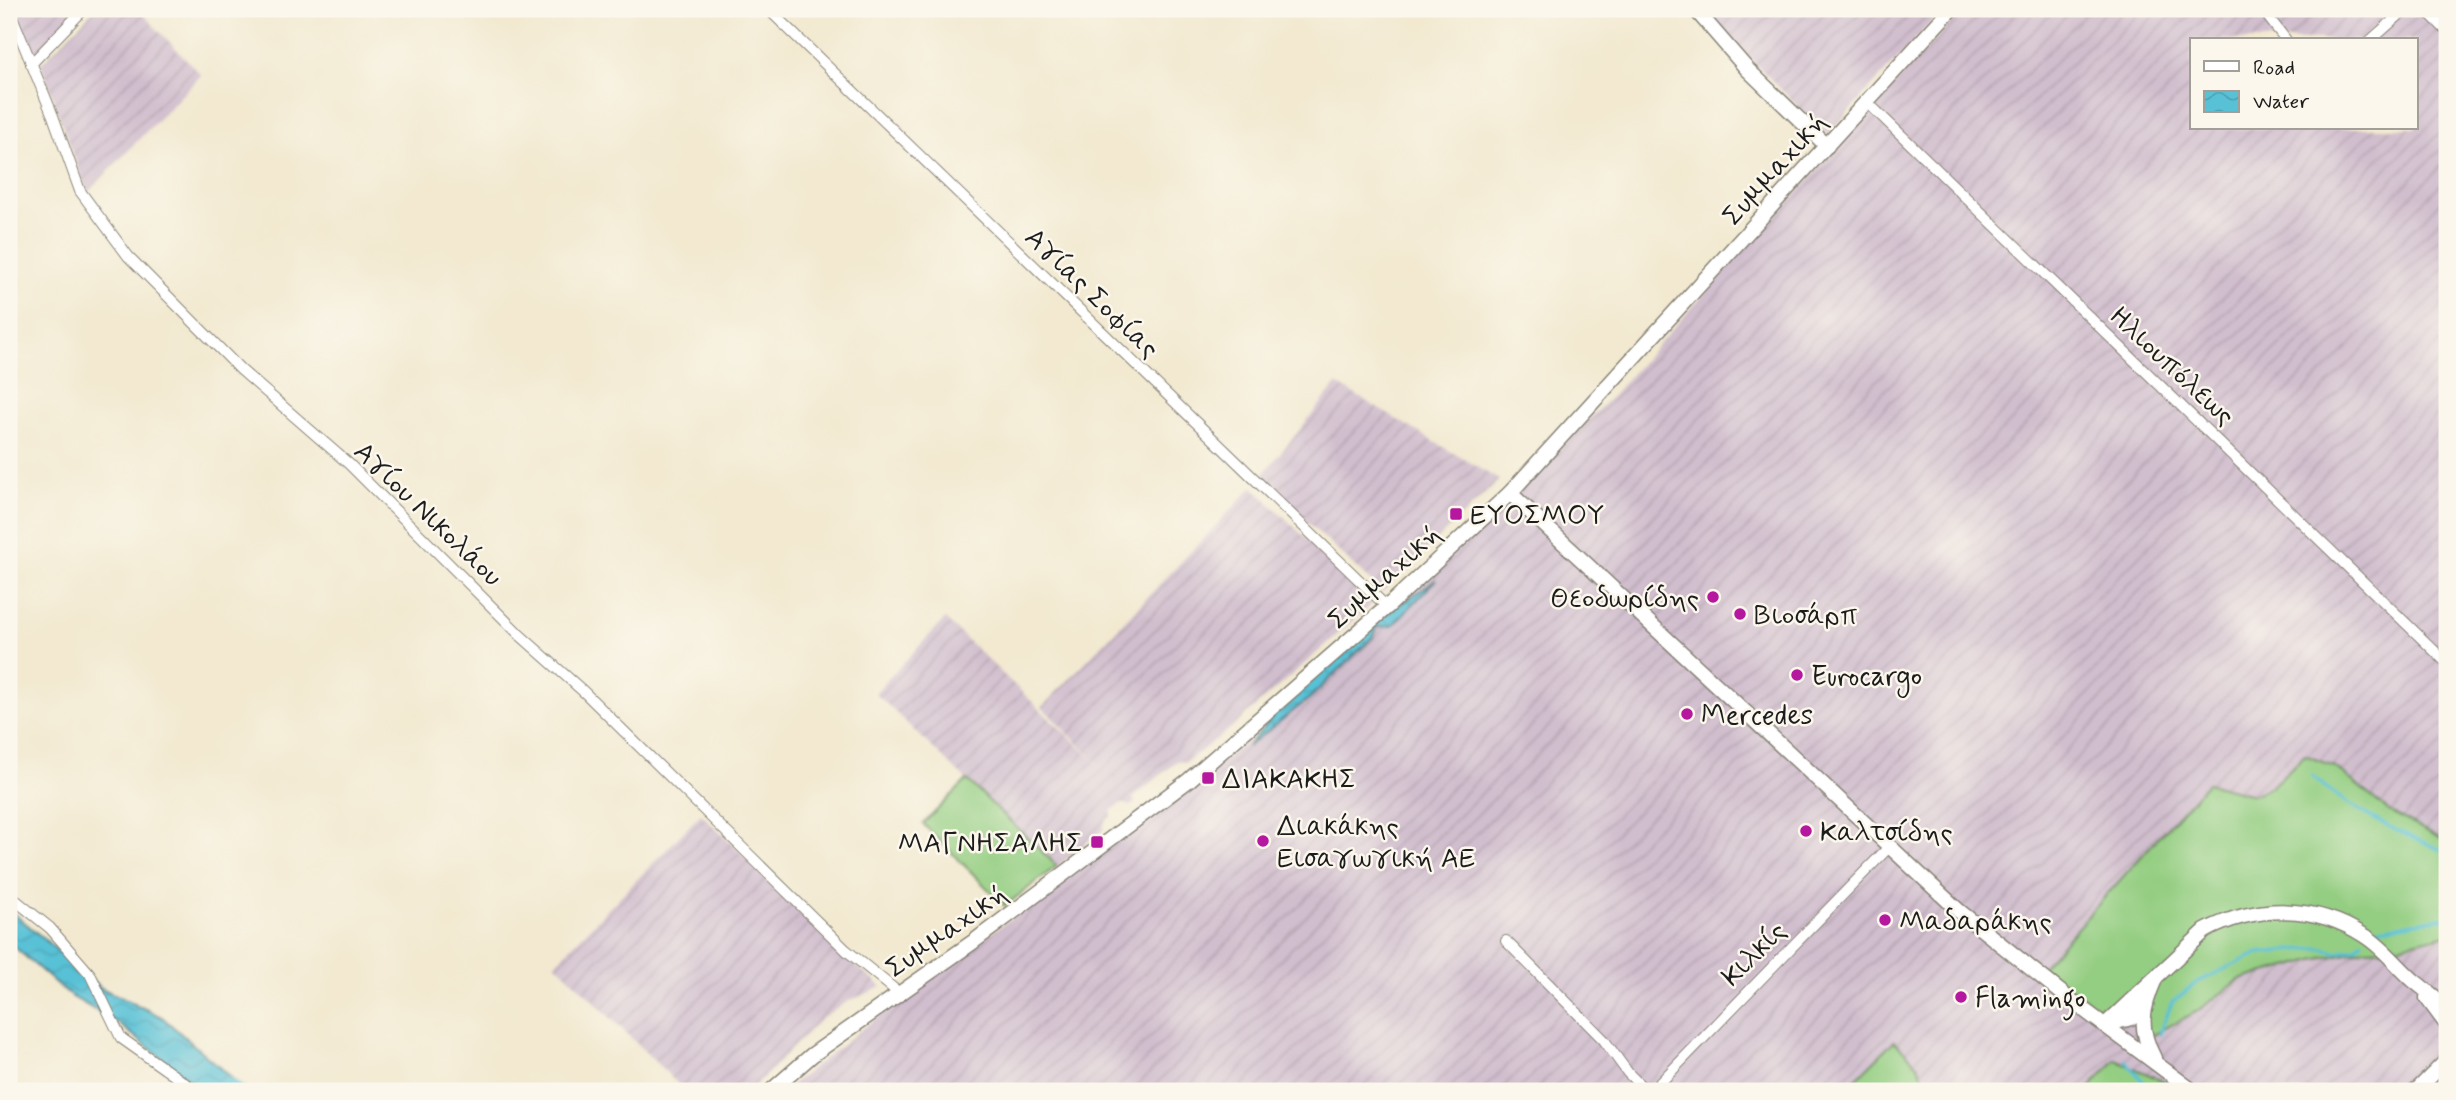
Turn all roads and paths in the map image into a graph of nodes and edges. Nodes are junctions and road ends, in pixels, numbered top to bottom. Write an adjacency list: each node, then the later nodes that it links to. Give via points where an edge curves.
1 (9, 9): 12 (street, Αγίου Νικολάου)
2 (84, 9): 12 (street)
3 (768, 9): 16 (street, Αγίας Σοφίας)
4 (1695, 9): 14 (street, via 1747,69)
5 (1951, 9): 13 (street, Συμμαχική)
6 (2262, 9): 10 (street)
7 (2406, 9): 11 (street)
8 (2425, 9): 9 (street)
9 (2447, 32)
10 (2284, 38)
11 (2373, 38)
12 (31, 64): 23 (street, Αγίου Νικολάου, via 80,191 128,256 241,370 349,464 846,950)
13 (1867, 102): 14 (street, Συμμαχική); 17 (street, Ηλιουπόλεως)
14 (1827, 146): 15 (street, Συμμαχική)
15 (1510, 493): 16 (street, Συμμαχική); 18 (street)
16 (1387, 607): 23 (street, Συμμαχική, via 1189,780)
17 (2447, 663)
18 (1888, 848): 26 (street, via 1959,911); 33 (street, Κιλκίς)
19 (9, 895): 30 (street, via 50,928 90,974 121,1038)
20 (1506, 941): 32 (street, via 1604,1040)
21 (2157, 974): 22 (street, via 2213,926 2243,915 2281,911 2350,927); 24 (street); 26 (street)
22 (2413, 980): 25 (street); 27 (street)
23 (899, 993): 31 (street, Συμμαχική, via 812,1055)
24 (2145, 1002): 26 (street, via 2131,1018); 28 (street, via 2142,1031)
25 (2447, 1006)
26 (2105, 1025): 28 (street)
27 (2447, 1025)
28 (2155, 1060): 34 (street)
29 (2447, 1060): 35 (street)
30 (196, 1091)
31 (771, 1091)
32 (1646, 1091)
33 (1653, 1091)
34 (2193, 1091)
35 (2416, 1091)

